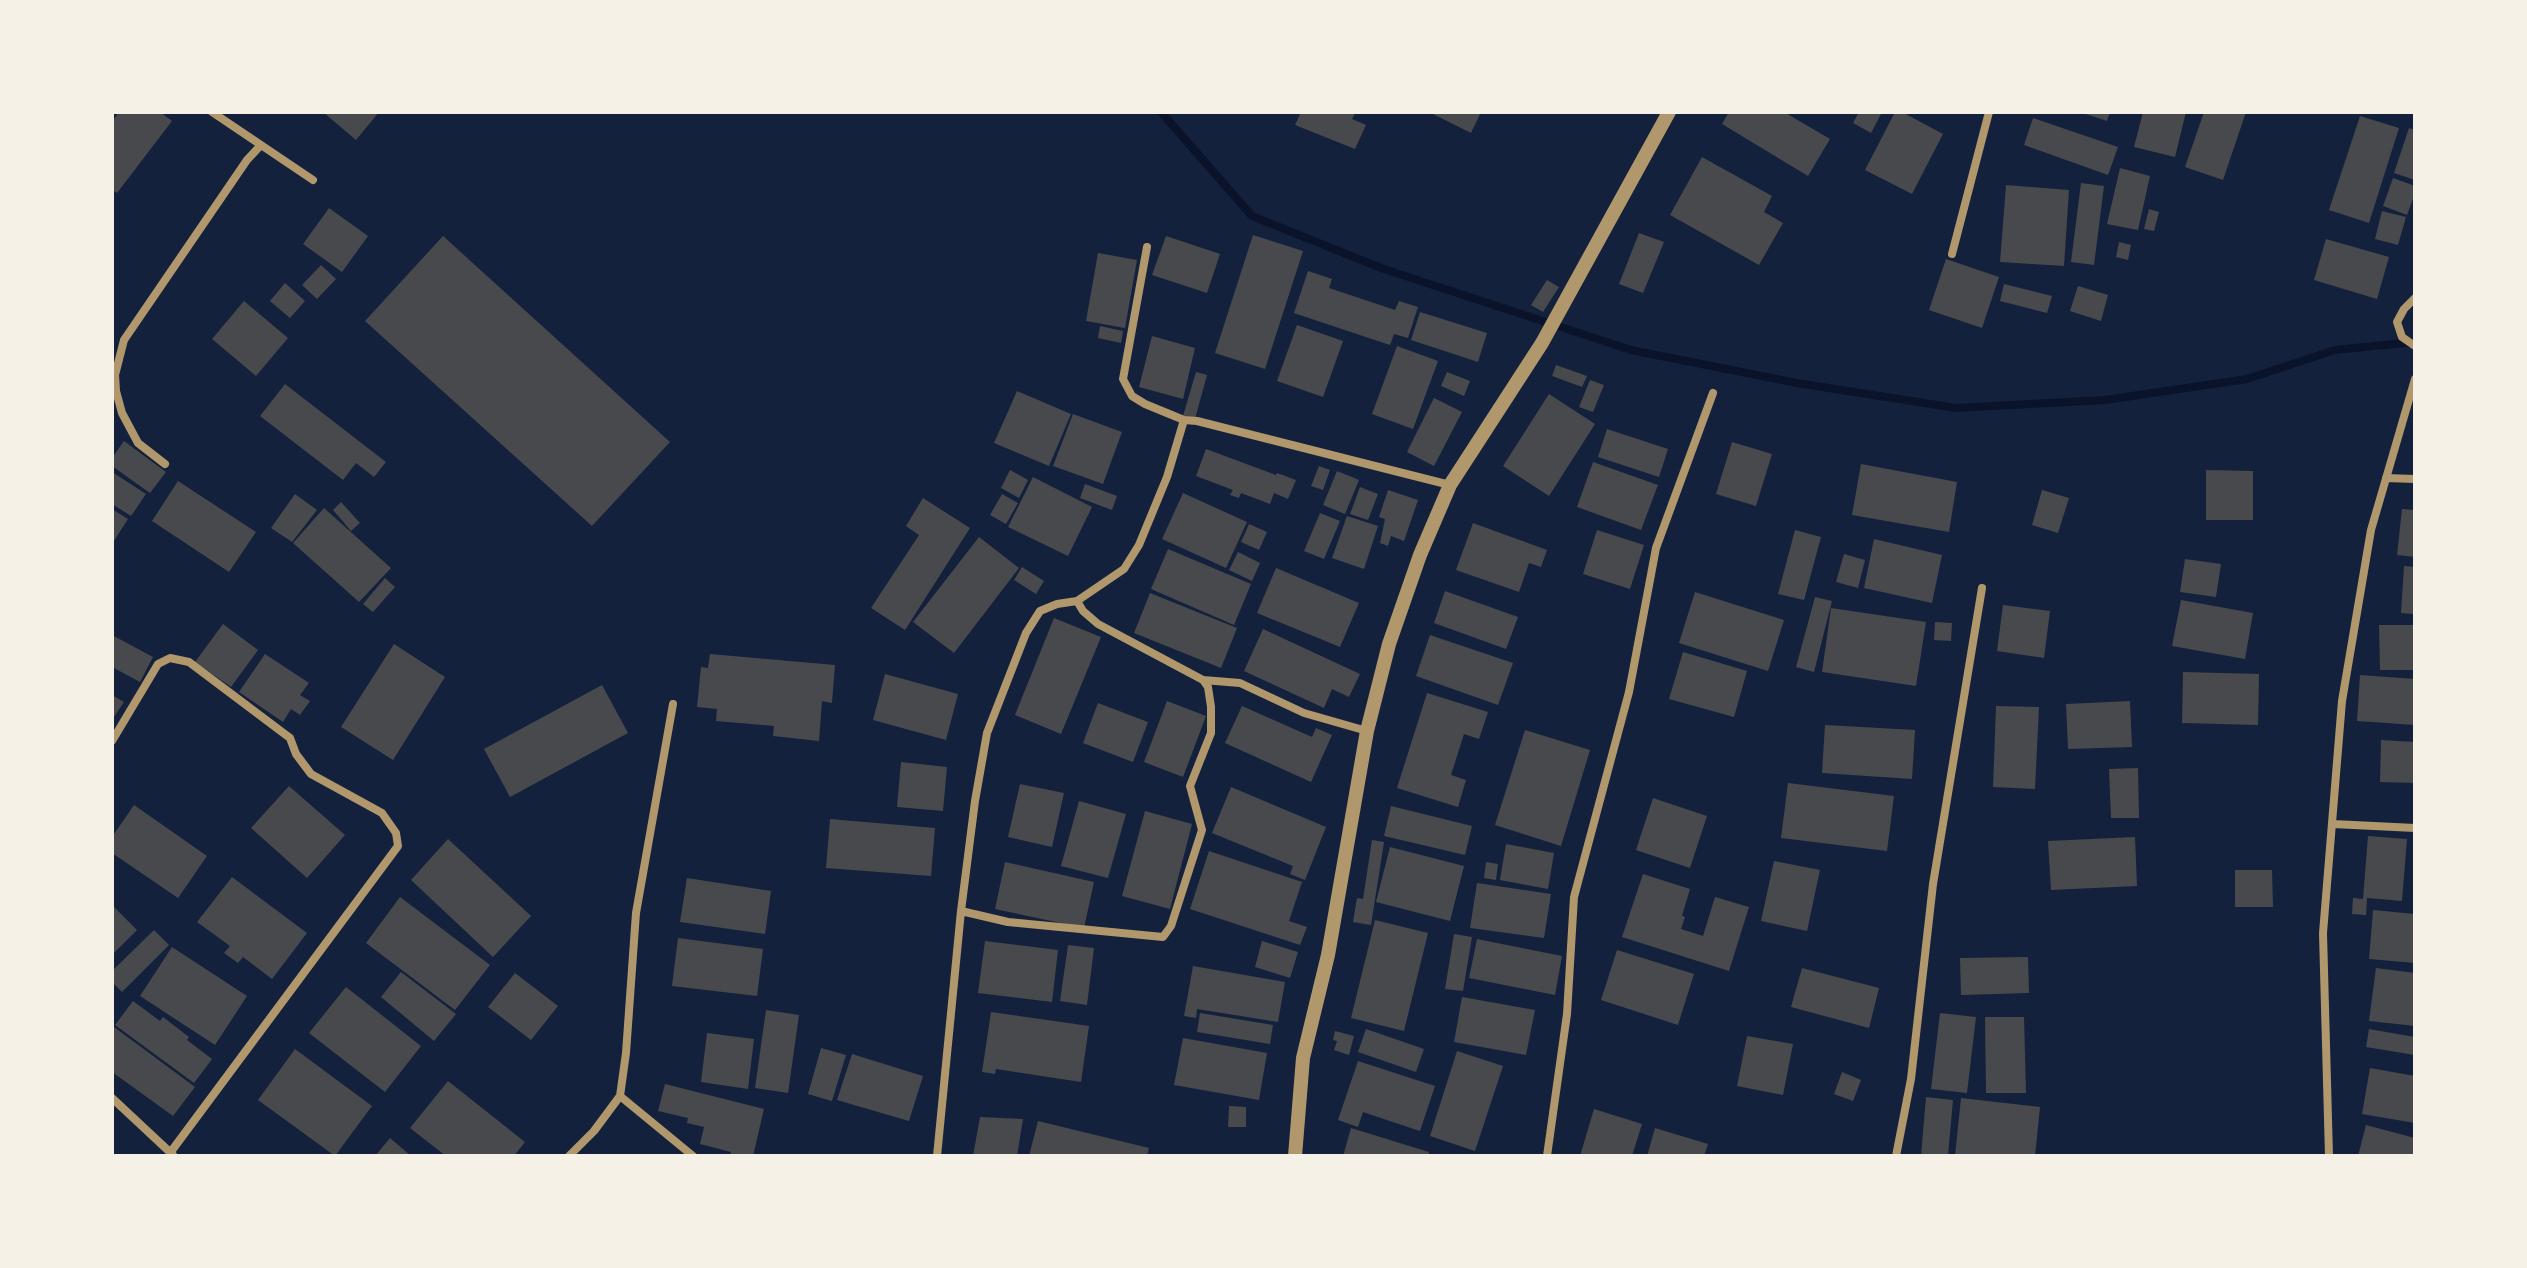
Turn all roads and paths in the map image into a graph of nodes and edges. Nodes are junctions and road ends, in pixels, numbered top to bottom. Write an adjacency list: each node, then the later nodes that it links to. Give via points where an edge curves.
1 (212, 112): 4 (street)
2 (1669, 112): 17 (street, via 1542,343)
3 (1989, 112): 7 (street)
4 (261, 145): 5 (street); 11 (street, via 124,340)
5 (313, 180)
6 (1147, 247): 13 (street, via 1123,379 1132,396)
7 (1952, 254)
8 (2415, 298): 9 (street, via 2397,322 2402,337)
9 (2415, 346)
10 (2415, 379): 15 (street)
11 (114, 390): 14 (street, via 138,443)
12 (1713, 393): 34 (street, via 1656,548 1629,692 1574,897 1567,1014)
13 (1184, 420): 17 (street); 19 (street, via 1139,545 1124,569)
14 (165, 464)
15 (2386, 478): 16 (street); 24 (street, via 2371,530 2342,701)
16 (2415, 479)
17 (1450, 485): 22 (street, via 1389,644)
18 (1982, 588): 35 (street, via 1933,884 1911,1079)
19 (1077, 601): 20 (street, via 1098,624); 26 (street, via 1040,611 1026,633 987,733)
20 (1203, 680): 22 (street, via 1240,683 1304,713); 26 (street, via 1211,733 1190,786 1202,830 1163,937 1008,922)
21 (673, 704): 27 (street, via 636,913)
22 (1367, 731): 33 (street, via 1328,955 1303,1058)
23 (112, 741): 29 (street, via 158,664 170,658 189,662 290,738 311,774 382,813 398,846)
24 (2333, 824): 25 (street); 36 (street, via 2323,933)
25 (2415, 828)
26 (961, 911): 32 (street)
27 (620, 1096): 30 (street); 31 (street)
28 (112, 1098): 29 (street)
29 (172, 1154)
30 (569, 1156)
31 (693, 1156)
32 (937, 1156)
33 (1295, 1156)
34 (1547, 1156)
35 (1896, 1156)
36 (2329, 1156)

